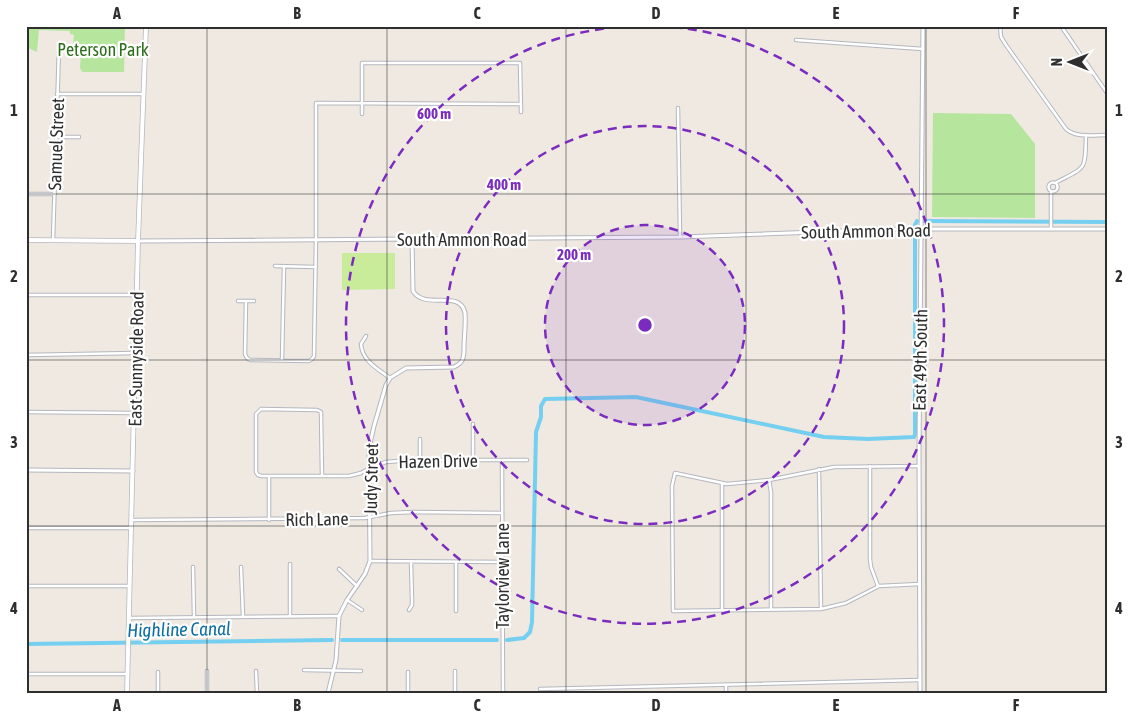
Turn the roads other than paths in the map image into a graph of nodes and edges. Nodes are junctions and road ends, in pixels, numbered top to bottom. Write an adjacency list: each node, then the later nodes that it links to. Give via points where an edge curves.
1 (146, 26): 10 (main road, East Sunnyside Road)
2 (923, 26): 7 (street, East 49th South)
3 (1000, 26): 16 (street, via 1006,45 1066,129)
4 (1061, 26): 8 (street)
5 (796, 40): 7 (street)
6 (59, 47): 9 (street, Samuel Street)
7 (923, 49): 25 (street, East 49th South)
8 (1107, 93)
9 (58, 94): 10 (street); 18 (street, Samuel Street)
10 (144, 94): 32 (main road, East Sunnyside Road)
11 (362, 103): 12 (street); 12 (street, via 362,63 520,63); 15 (street); 28 (street, via 316,103)
12 (520, 104): 14 (street)
13 (678, 108): 27 (street)
14 (520, 112)
15 (362, 114)
16 (1086, 135): 17 (street); 20 (street, via 1085,165)
17 (1107, 135)
18 (56, 137): 19 (street); 23 (street, Samuel Street)
19 (79, 137)
20 (1055, 183): 21 (street, via 1057,188 1055,192); 21 (street, via 1049,185)
21 (1051, 191): 24 (street)
22 (26, 194): 23 (street)
23 (55, 194): 31 (street, Samuel Street)
24 (1051, 228): 25 (street, South Ammon Road); 26 (street, South Ammon Road)
25 (920, 229): 27 (street, South Ammon Road); 55 (street, East 49th South)
26 (1107, 229)
27 (680, 237): 29 (street, South Ammon Road)
28 (316, 239): 29 (street, South Ammon Road); 32 (street, South Ammon Road); 35 (street)
29 (412, 239): 45 (street, via 413,291 421,299 454,301 462,306 465,315 464,356 454,366 406,368)
30 (26, 240): 31 (main road, South Ammon Road)
31 (53, 240): 32 (main road, South Ammon Road)
32 (138, 241): 37 (main road, East Sunnyside Road)
33 (275, 266): 34 (street)
34 (284, 266): 35 (street); 44 (street)
35 (316, 267): 44 (street, via 314,356 309,361)
36 (26, 295): 37 (street)
37 (138, 295): 42 (main road, East Sunnyside Road)
38 (238, 301): 39 (street)
39 (246, 301): 40 (street); 44 (street, via 247,358)
40 (254, 301)
41 (366, 336): 45 (street, via 362,344 364,354 372,365)
42 (137, 354): 43 (street); 47 (main road, East Sunnyside Road)
43 (26, 355)
44 (282, 360)
45 (390, 378): 56 (street, Judy Street, via 374,426)
46 (26, 412): 47 (street)
47 (135, 413): 59 (main road, East Sunnyside Road)
48 (473, 424): 51 (street)
49 (420, 439): 50 (street)
50 (420, 460): 51 (street, Hazen Drive); 56 (street, Hazen Drive, via 386,462)
51 (473, 460): 52 (street, Hazen Drive)
52 (502, 460): 53 (street, Hazen Drive); 64 (street, Taylorview Lane)
53 (527, 460)
54 (870, 466): 55 (street); 57 (street); 82 (street, via 870,559)
55 (919, 466): 78 (street, East 49th South)
56 (370, 468): 61 (street, Hazen Drive, via 349,476); 65 (street, Judy Street)
57 (819, 469): 62 (street); 84 (street)
58 (26, 470): 59 (street)
59 (134, 471): 66 (main road, East Sunnyside Road)
60 (269, 476): 61 (street, Hazen Drive); 61 (street, via 256,472 256,414 261,409 321,412); 67 (street)
61 (322, 476)
62 (769, 480): 63 (street); 85 (street)
63 (722, 484): 88 (street); 88 (street, via 675,474 672,486 673,610)
64 (502, 513): 65 (street, Rich Lane, via 413,512); 73 (street, Taylorview Lane)
65 (370, 518): 67 (street, Rich Lane); 70 (street, Judy Street)
66 (132, 520): 67 (street, Rich Lane); 69 (main road, East Sunnyside Road)
67 (269, 520)
68 (26, 528): 69 (street)
69 (132, 528): 79 (main road, East Sunnyside Road)
70 (370, 561): 71 (street); 81 (street, Judy Street)
71 (412, 562): 72 (street); 87 (street, via 412,605)
72 (456, 562): 73 (street); 89 (street)
73 (502, 562): 116 (street, Taylorview Lane)
74 (290, 564): 92 (street)
75 (193, 567): 90 (street)
76 (242, 567): 91 (street)
77 (339, 569): 81 (street)
78 (920, 584): 82 (street); 105 (street, East 49th South)
79 (130, 585): 80 (street); 94 (main road, East Sunnyside Road)
80 (26, 586)
81 (357, 586): 83 (street, Judy Street)
82 (878, 586): 84 (street, via 846,603)
83 (347, 600): 86 (street); 93 (street, Judy Street)
84 (821, 608): 85 (street)
85 (771, 609): 88 (street)
86 (362, 610)
87 (409, 610)
88 (722, 610)
89 (456, 611)
90 (194, 616): 91 (street); 94 (street)
91 (242, 616): 92 (street)
92 (290, 616): 93 (street)
93 (339, 616): 96 (street, Judy Street)
94 (129, 618): 104 (main road, East Sunnyside Road)
95 (304, 670): 96 (street)
96 (334, 670): 99 (street); 113 (street, Judy Street)
97 (207, 671): 111 (street)
98 (256, 671): 112 (street)
99 (361, 671)
100 (455, 671): 115 (street)
101 (158, 672): 110 (street)
102 (408, 672): 114 (street)
103 (26, 674): 104 (street)
104 (128, 674): 109 (main road, East Sunnyside Road)
105 (920, 680): 106 (street); 119 (street, East 49th South)
106 (726, 685): 107 (street); 118 (street)
107 (581, 688): 108 (street); 117 (street)
108 (540, 689)
109 (127, 693)
110 (158, 693)
111 (207, 693)
112 (257, 693)
113 (328, 693)
114 (408, 693)
115 (455, 693)
116 (503, 693)
117 (581, 693)
118 (726, 693)
119 (920, 693)

